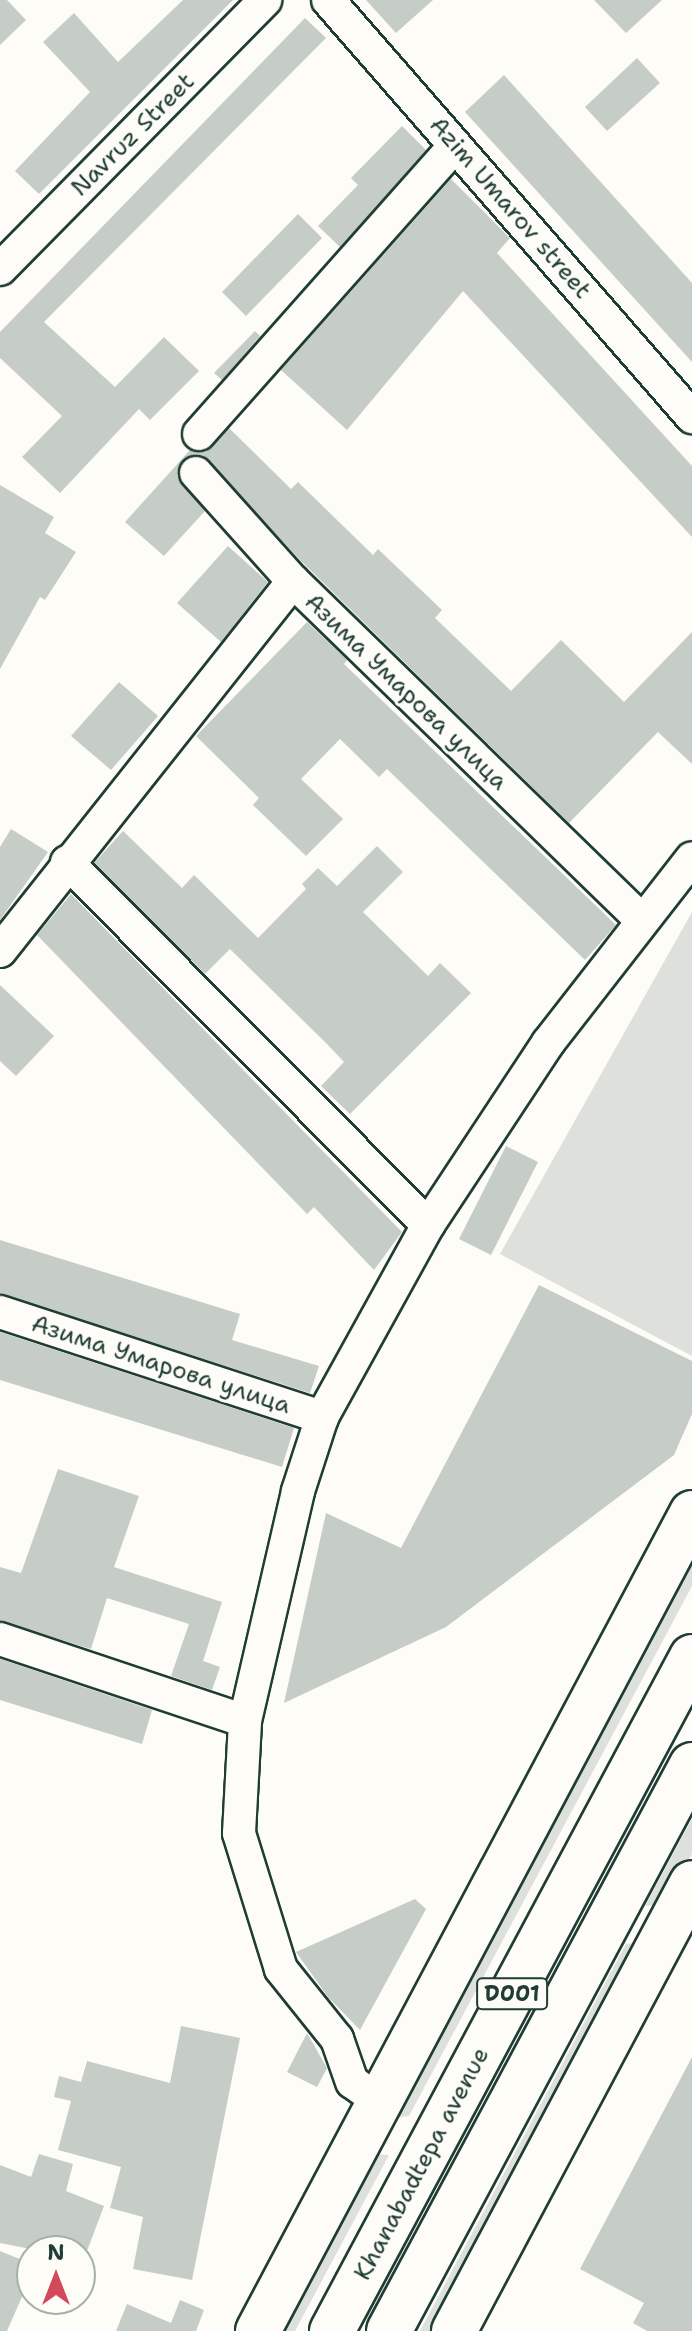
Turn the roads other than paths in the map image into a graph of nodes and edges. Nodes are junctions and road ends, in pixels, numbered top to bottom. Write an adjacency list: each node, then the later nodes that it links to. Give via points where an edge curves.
1 (265, 0): 4 (street, Navruz Street)
2 (328, 0): 3 (street, Azim Umarov street)
3 (455, 146): 5 (street, Azim Umarov street); 6 (street)
4 (0, 269)
5 (692, 417)
6 (199, 434)
7 (196, 473): 8 (street)
8 (293, 581): 10 (street, Азима Умарова улица); 11 (street, Азима Умарова улица)
9 (692, 858): 11 (street, Азима Умарова улица)
10 (67, 862): 12 (street, Азима Умарова улица); 13 (street)
11 (640, 919): 13 (street, Азима Умарова улица, via 487,1130)
12 (0, 951)
13 (428, 1225): 15 (street, Азима Умарова улица)
14 (0, 1312): 15 (street, Азима Умарова улица)
15 (322, 1417): 19 (street, Азима Умарова улица, via 298,1491)
16 (692, 1513): 23 (highway)
17 (0, 1639): 19 (street)
18 (692, 1657): 24 (highway, Khanabadtepa avenue / D001)
19 (245, 1721): 23 (street, Азима Умарова улица, via 239,1833 273,1948 293,1987 337,2039 352,2082)
20 (692, 1765): 22 (highway, Khanabadtepa avenue / D001)
21 (686, 1895): 22 (highway); 29 (highway)
22 (594, 1949): 28 (highway, Khanabadtepa avenue / D001)
23 (380, 2102): 25 (highway)
24 (445, 2120): 25 (highway); 27 (highway, Khanabadtepa avenue / D001)
25 (356, 2146): 26 (highway)
26 (258, 2331)
27 (332, 2331)
28 (389, 2331)
29 (454, 2331)

